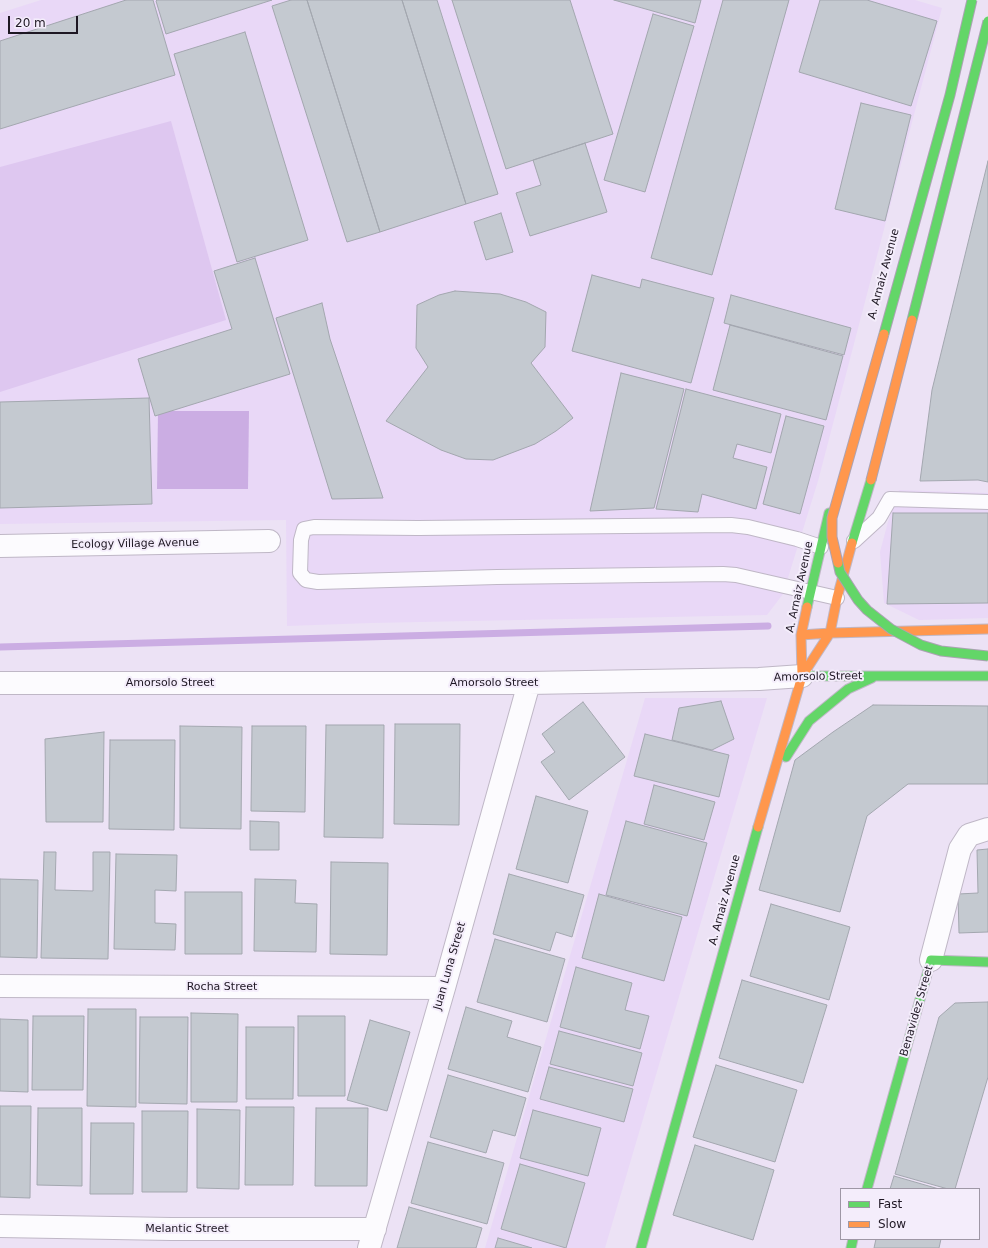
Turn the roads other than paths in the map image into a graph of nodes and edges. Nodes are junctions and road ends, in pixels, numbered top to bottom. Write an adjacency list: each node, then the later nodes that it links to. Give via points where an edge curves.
1 (968, 0): 4 (main road, A. Arnaiz Avenue)
2 (972, 0): 16 (main road, bridge, via 950,95 900,283 841,483 832,518 832,537 840,572 848,586 867,610 891,629 921,645 941,651)
3 (988, 21): 8 (main road, bridge, via 871,480)
4 (954, 54): 5 (main road, A. Arnaiz Avenue); 5 (lane, via 963,61 972,77 972,100 941,204 928,218 921,221)
5 (910, 220): 10 (main road, A. Arnaiz Avenue)
6 (988, 502): 8 (lane, via 890,499 879,518)
7 (269, 541): 9 (street, Ecology Village Avenue)
8 (852, 543): 12 (main road)
9 (0, 546)
10 (821, 547): 11 (main road, A. Arnaiz Avenue); 11 (lane, via 748,527 731,525 314,527 304,530 301,540 300,573 306,580 318,582 723,574)
11 (811, 591): 12 (lane); 15 (main road, A. Arnaiz Avenue)
12 (836, 598): 14 (main road)
13 (988, 629): 14 (main road)
14 (830, 633): 15 (main road); 17 (main road)
15 (801, 635): 17 (main road, A. Arnaiz Avenue)
16 (988, 656)
17 (802, 676): 18 (main road, Amorsolo Street); 21 (street, Amorsolo Street); 22 (main road, A. Arnaiz Avenue)
18 (876, 676): 19 (main road, Amorsolo Street); 22 (main road, via 848,689 809,721 787,754)
19 (988, 676)
20 (0, 683): 21 (street, Amorsolo Street)
21 (529, 684): 27 (street, Juan Luna Street)
22 (767, 795): 31 (main road, A. Arnaiz Avenue)
23 (979, 832): 24 (street, Benavidez Street, via 960,849)
24 (931, 960): 25 (main road); 28 (main road, Benavidez Street)
25 (988, 962)
26 (0, 986): 27 (street, Rocha Street)
27 (444, 988): 30 (street, Juan Luna Street)
28 (867, 1188)
29 (0, 1226): 30 (street, Melantic Street, via 171,1229)
30 (372, 1238)
31 (641, 1248)

